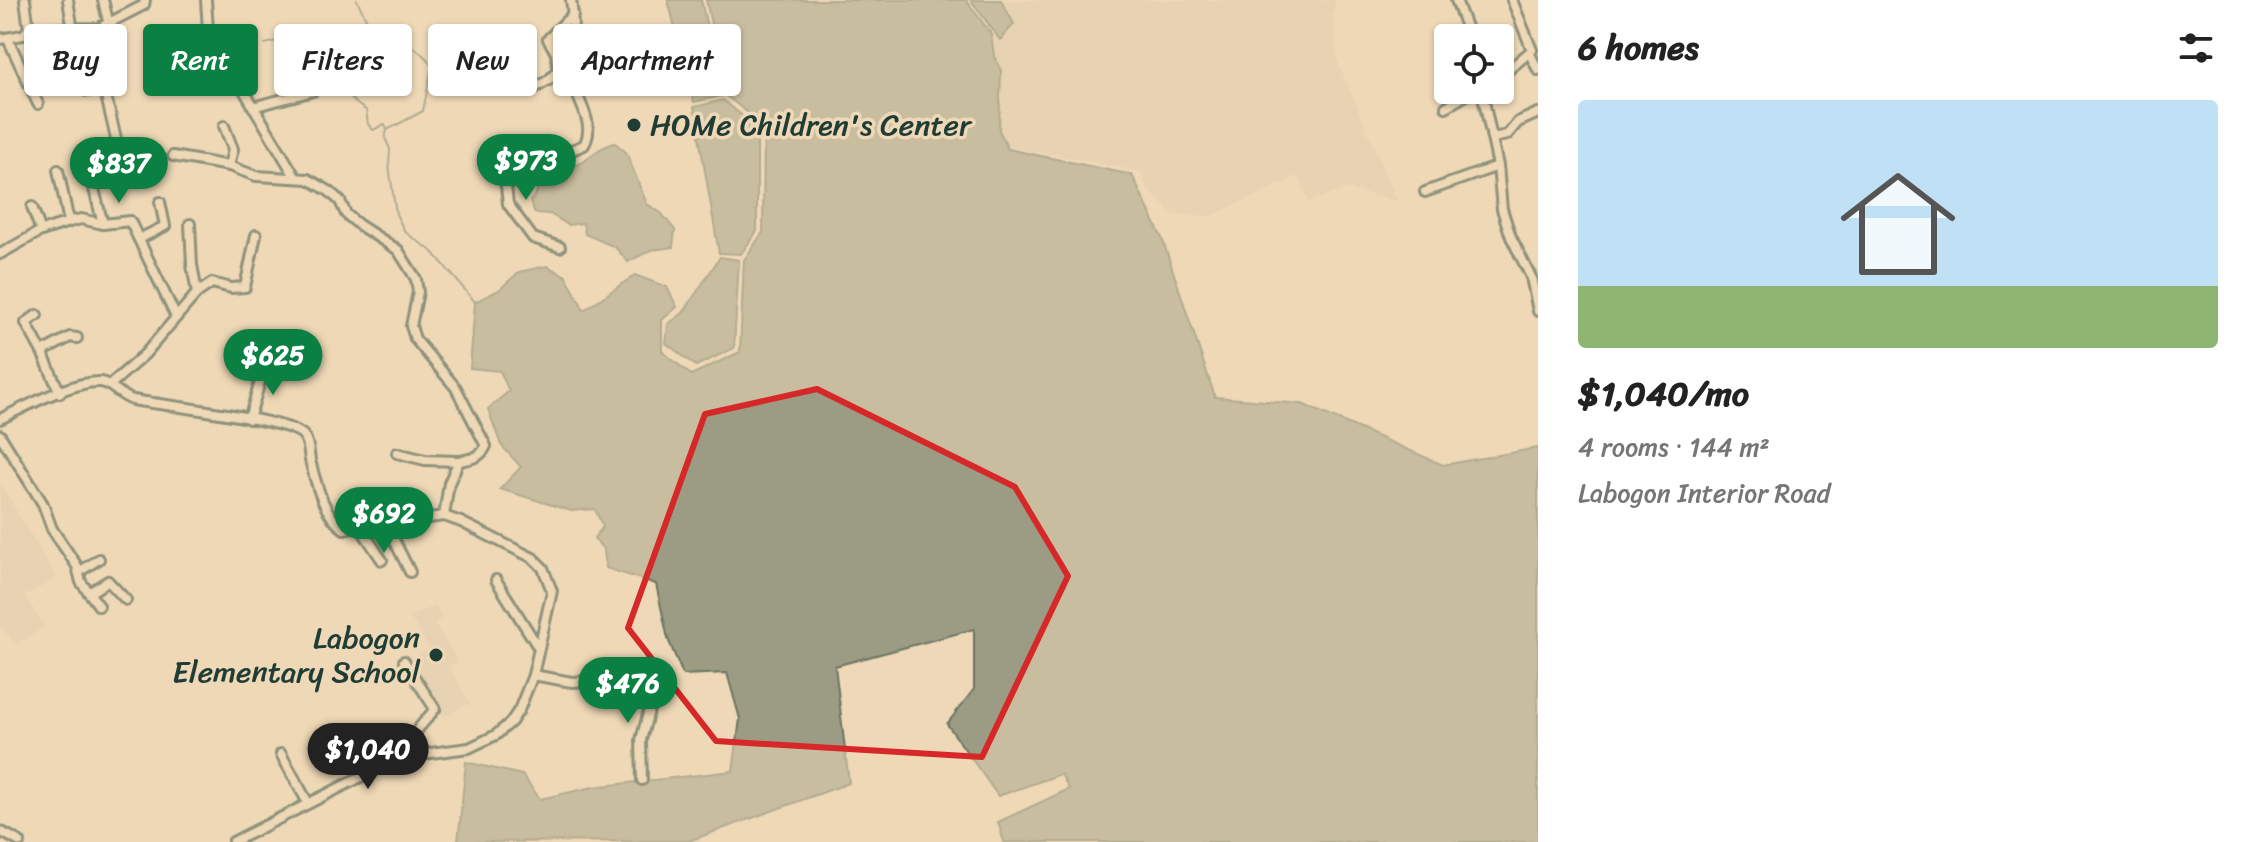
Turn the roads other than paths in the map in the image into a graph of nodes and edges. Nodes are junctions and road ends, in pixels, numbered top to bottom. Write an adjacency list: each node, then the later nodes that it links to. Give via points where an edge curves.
1 (25, 0): 10 (street)
2 (68, 0): 11 (street)
3 (103, 0): 12 (street)
4 (206, 0): 26 (street, via 208,30)
5 (571, 0): 9 (street)
6 (1456, 0): 14 (street)
7 (1512, 0): 17 (street, via 1531,43)
8 (145, 1): 13 (street)
9 (573, 14): 20 (street, via 548,39 558,70); 47 (street, via 574,83 588,139 516,173 505,193 533,238)
10 (30, 24)
11 (71, 24)
12 (109, 24)
13 (110, 24)
14 (1465, 24)
15 (24, 34): 16 (street)
16 (4, 39): 23 (street)
17 (1530, 54): 18 (street); 19 (street)
18 (1514, 66)
19 (1538, 70)
20 (537, 87)
21 (106, 96): 31 (street)
22 (294, 96): 26 (street)
23 (38, 104)
24 (1451, 104): 27 (street)
25 (1485, 104): 30 (street)
26 (253, 107): 37 (street)
27 (1446, 107)
28 (1538, 113): 30 (street, via 1518,122 1507,135)
29 (224, 126): 34 (street, via 233,149)
30 (1493, 138): 35 (street)
31 (117, 143)
32 (173, 156): 34 (street)
33 (87, 162): 42 (street)
34 (229, 166): 37 (street, via 256,176)
35 (1498, 166): 38 (street); 50 (street, via 1502,209 1531,277)
36 (58, 170): 41 (street)
37 (296, 178): 62 (street, via 329,191 346,214 398,250 409,264 418,292 411,326 415,339 456,388 486,446 478,457)
38 (1425, 192)
39 (160, 202): 46 (street, via 165,226)
40 (32, 207): 44 (street)
41 (69, 222): 42 (street); 44 (street)
42 (103, 224): 46 (street, via 130,221)
43 (190, 224): 49 (street)
44 (41, 231): 48 (street)
45 (256, 235): 49 (street, via 245,287 212,283)
46 (139, 239): 52 (street)
47 (560, 247)
48 (0, 254)
49 (197, 293): 52 (street)
50 (1538, 311)
51 (37, 315): 54 (street, via 26,323)
52 (176, 317): 56 (street)
53 (77, 338): 54 (street)
54 (42, 352): 57 (street)
55 (265, 365): 59 (street)
56 (110, 385): 57 (street, via 101,382); 59 (street, via 124,398)
57 (60, 393): 58 (street)
58 (0, 419)
59 (249, 419): 65 (street, via 303,434 327,512 344,529)
60 (0, 435): 68 (street)
61 (397, 453): 62 (street)
62 (459, 461): 63 (street)
63 (444, 516): 64 (street); 74 (street, via 533,558 543,568 552,591)
64 (386, 524): 65 (street); 69 (street)
65 (360, 527): 67 (street)
66 (99, 559): 68 (street)
67 (382, 560)
68 (79, 572): 71 (street)
69 (410, 572)
70 (496, 580): 74 (street)
71 (89, 593): 72 (street, via 108,581); 73 (street)
72 (126, 600)
73 (99, 606)
74 (538, 647): 76 (street)
75 (404, 661): 78 (street, via 435,709)
76 (533, 675): 78 (street, via 519,710 496,735 469,748); 79 (street, via 572,682 631,678 651,685 641,740)
77 (281, 754): 80 (street)
78 (400, 757): 80 (street)
79 (642, 780)
80 (308, 803): 83 (street)
81 (0, 831): 82 (street)
82 (20, 842)
83 (233, 842)

